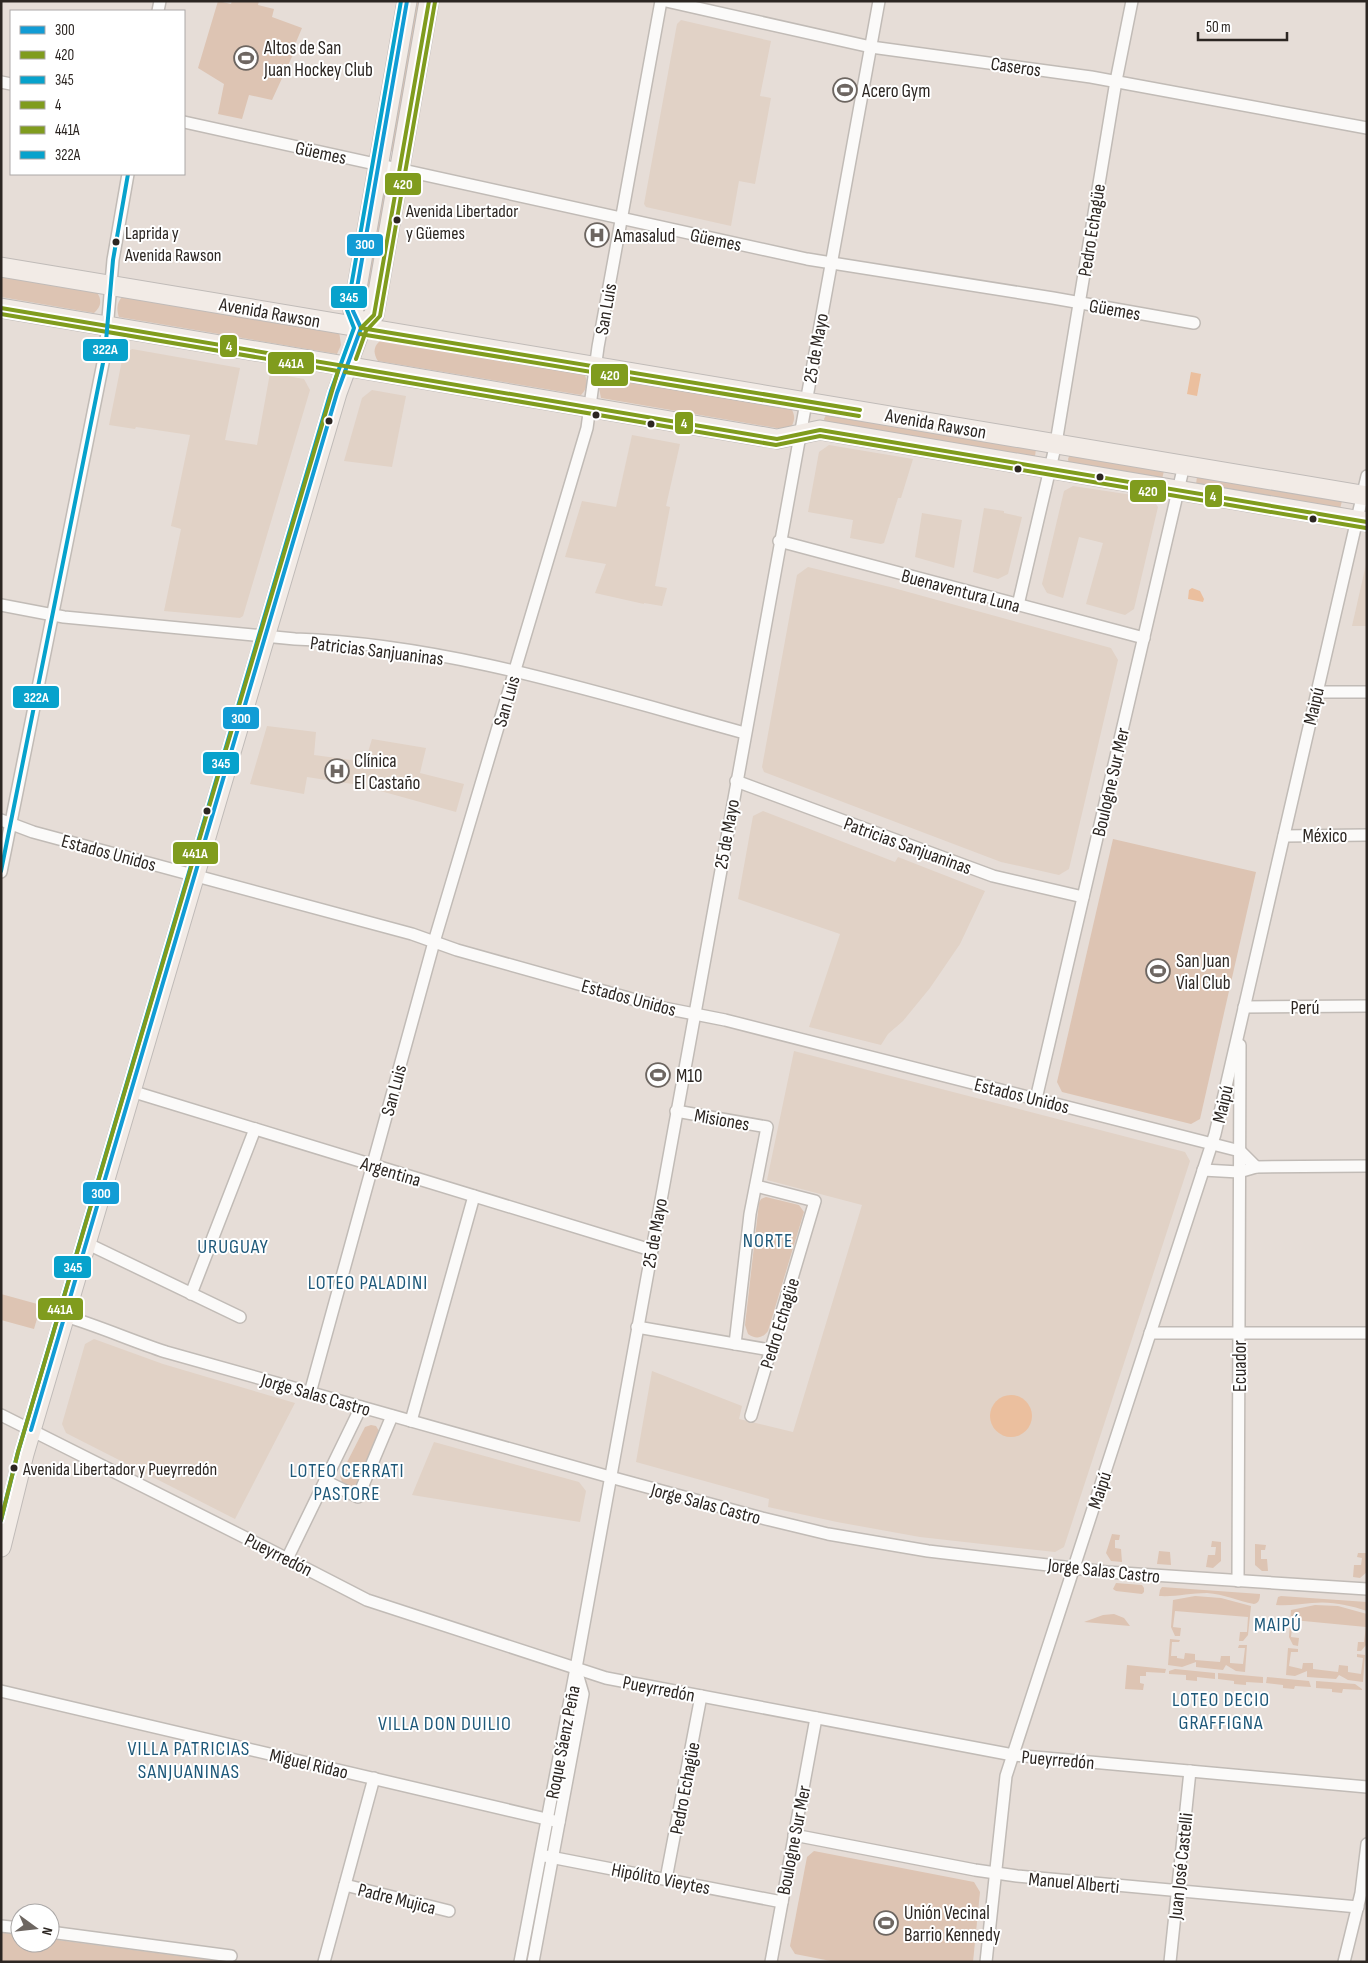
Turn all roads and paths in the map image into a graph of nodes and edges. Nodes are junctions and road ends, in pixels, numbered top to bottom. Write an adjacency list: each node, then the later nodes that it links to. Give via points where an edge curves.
1 (407, 1): 11 (main road)
2 (429, 1): 12 (main road)
3 (661, 1): 14 (street, San Luis)
4 (666, 1): 7 (street, Caseros)
5 (879, 1): 7 (street, 25 de Mayo)
6 (1132, 1): 8 (street, Pedro Echagüe)
7 (871, 47): 8 (street, Caseros); 15 (street, 25 de Mayo)
8 (1116, 81): 10 (street, Caseros); 18 (street, Pedro Echagüe)
9 (185, 122): 11 (street, Güemes)
10 (1367, 128)
11 (379, 165): 12 (street, Güemes); 22 (main road, via 353,311)
12 (400, 169): 14 (street, Güemes); 22 (main road, via 374,315)
13 (128, 175): 17 (street)
14 (621, 218): 15 (street, Güemes); 24 (street, San Luis)
15 (831, 262): 18 (street, Güemes); 25 (street, 25 de Mayo)
16 (1, 267): 17 (main road, Avenida Rawson)
17 (110, 285): 21 (street); 22 (main road, Avenida Rawson)
18 (1080, 302): 20 (street, Güemes); 28 (street, Pedro Echagüe)
19 (1, 308): 21 (main road, Avenida Rawson)
20 (1194, 323)
21 (107, 326): 23 (main road, Avenida Rawson); 38 (street, via 106,353)
22 (361, 328): 23 (main road); 24 (main road, Avenida Rawson)
23 (346, 366): 26 (main road, Avenida Rawson); 39 (main road)
24 (595, 367): 25 (main road, Avenida Rawson); 26 (street, San Luis)
25 (805, 402): 27 (street, 25 de Mayo); 28 (main road, Avenida Rawson)
26 (590, 407): 27 (main road, Avenida Rawson, via 776,438); 41 (street, San Luis, via 587,428)
27 (799, 434): 30 (main road, Avenida Rawson, via 820,430); 35 (street, 25 de Mayo)
28 (1056, 444): 29 (main road, Avenida Rawson); 30 (street, Pedro Echagüe)
29 (1184, 465): 32 (street, Boulogne Sur Mer); 33 (main road, Avenida Rawson)
30 (1051, 469): 32 (main road, Avenida Rawson); 37 (street, Pedro Echagüe)
31 (1367, 476): 33 (street, Maipú)
32 (1178, 491): 34 (main road, Avenida Rawson); 40 (street, Boulogne Sur Mer)
33 (1364, 496): 34 (street, Maipú)
34 (1361, 521): 42 (street, Maipú)
35 (780, 541): 37 (street, Buenaventura Luna); 44 (street, 25 de Mayo)
36 (1, 605): 38 (street, Patricias Sanjuaninas)
37 (1018, 605): 40 (street, Buenaventura Luna)
38 (53, 615): 39 (street, Patricias Sanjuaninas); 46 (street)
39 (265, 636): 41 (street, Patricias Sanjuaninas, via 405,650); 50 (main road)
40 (1144, 638): 51 (street, Boulogne Sur Mer)
41 (514, 672): 44 (street, Patricias Sanjuaninas); 52 (street, San Luis)
42 (1316, 692): 43 (street); 48 (street, Maipú)
43 (1367, 692)
44 (745, 733): 45 (street, 25 de Mayo)
45 (736, 781): 51 (street, Patricias Sanjuaninas, via 993,876); 55 (street, 25 de Mayo)
46 (6, 822): 49 (street); 50 (street, Estados Unidos)
47 (1367, 835): 48 (street, México)
48 (1284, 836): 54 (street, Maipú)
49 (1, 872)
50 (194, 876): 52 (street, Estados Unidos); 57 (main road)
51 (1083, 897): 58 (street, Boulogne Sur Mer)
52 (434, 942): 55 (street, Estados Unidos); 64 (street, San Luis)
53 (1367, 1006): 54 (street, Perú)
54 (1244, 1007): 56 (street, Maipú)
55 (694, 1014): 58 (street, Estados Unidos); 59 (street, 25 de Mayo)
56 (1240, 1023): 62 (street, Maipú); 63 (street, Maipú)
57 (131, 1091): 61 (street, Argentina); 71 (main road)
58 (1036, 1099): 62 (street, Estados Unidos)
59 (676, 1111): 60 (street, Misiones); 72 (street, 25 de Mayo)
60 (767, 1127): 69 (street, Pedro Echagüe)
61 (255, 1129): 64 (street, Argentina); 73 (street)
62 (1212, 1144): 63 (street, Estados Unidos); 67 (street, Maipú)
63 (1240, 1151): 66 (street); 68 (street, Ecuador)
64 (373, 1165): 70 (street, Argentina); 82 (street, San Luis)
65 (1367, 1166): 66 (street)
66 (1256, 1167): 68 (street)
67 (1204, 1170): 68 (street); 77 (street, Maipú)
68 (1240, 1172): 78 (street, Ecuador)
69 (756, 1186): 80 (street, Pedro Echagüe); 81 (street, Pedro Echagüe, via 815,1201)
70 (474, 1196): 72 (street, Argentina); 87 (street)
71 (86, 1244): 73 (street); 74 (main road)
72 (651, 1250): 76 (street, 25 de Mayo)
73 (191, 1294): 75 (street)
74 (65, 1316): 82 (street, Jorge Salas Castro, via 158,1349); 88 (main road)
75 (240, 1318)
76 (637, 1327): 80 (street); 89 (street, 25 de Mayo)
77 (1150, 1333): 78 (street); 93 (street, Maipú)
78 (1239, 1333): 79 (street); 94 (street, Ecuador)
79 (1367, 1333)
80 (735, 1344): 81 (street)
81 (770, 1350): 86 (street, Pedro Echagüe)
82 (310, 1393): 83 (street, Jorge Salas Castro)
83 (361, 1407): 85 (street, Jorge Salas Castro); 90 (street)
84 (1, 1415): 88 (street, Pueyrredón)
85 (392, 1416): 87 (street, Jorge Salas Castro); 90 (street, via 358,1497)
86 (751, 1416)
87 (411, 1421): 89 (street, Jorge Salas Castro)
88 (31, 1430): 91 (main road); 92 (street, Pueyrredón)
89 (610, 1477): 93 (street, Jorge Salas Castro, via 828,1534 928,1551); 96 (street, 25 de Mayo)
90 (325, 1481): 92 (street)
91 (1, 1547)
92 (287, 1558): 96 (street, Pueyrredón, via 367,1600)
93 (1074, 1568): 94 (street, Jorge Salas Castro); 100 (street, Maipú)
94 (1238, 1580): 95 (street, Jorge Salas Castro)
95 (1367, 1589)
96 (576, 1668): 98 (street, Pueyrredón, via 606,1678); 104 (street, Roque Sáenz Peña); 105 (street, Roque Sáenz Peña, via 583,1694)
97 (1, 1692): 102 (street, Miguel Ridao)
98 (701, 1696): 99 (street, Pueyrredón); 111 (street, Pedro Echagüe)
99 (816, 1718): 100 (street, Pueyrredón); 106 (street, Boulogne Sur Mer)
100 (1013, 1755): 101 (street, Pueyrredón); 110 (street, Maipú, via 1006,1776)
101 (1190, 1771): 103 (street, Pueyrredón); 113 (street, Juan José Castelli)
102 (374, 1778): 104 (street, Miguel Ridao); 112 (street)
103 (1367, 1787)
104 (547, 1819): 105 (street, Miguel Ridao); 108 (street, Roque Sáenz Peña)
105 (559, 1822): 109 (street, Roque Sáenz Peña)
106 (794, 1835): 110 (street, Manuel Alberti); 114 (street, Boulogne Sur Mer)
107 (1367, 1844): 115 (street)
108 (540, 1855): 109 (street, Hipólito Vieytes); 121 (street, Roque Sáenz Peña)
109 (552, 1857): 111 (street, Hipólito Vieytes); 122 (street, Roque Sáenz Peña)
110 (996, 1874): 113 (street, Manuel Alberti); 123 (street, Maipú)
111 (666, 1879): 114 (street, Hipólito Vieytes)
112 (345, 1885): 116 (street, Padre Mujica); 120 (street)
113 (1178, 1891): 115 (street, Manuel Alberti); 124 (street, Juan José Castelli)
114 (782, 1902): 119 (street, Boulogne Sur Mer)
115 (1358, 1908): 125 (street)
116 (449, 1911)
117 (60, 1933): 118 (street)
118 (231, 1956)
119 (772, 1961)
120 (324, 1962)
121 (520, 1962)
122 (533, 1962)
123 (986, 1962)
124 (1170, 1962)
125 (1344, 1962)

